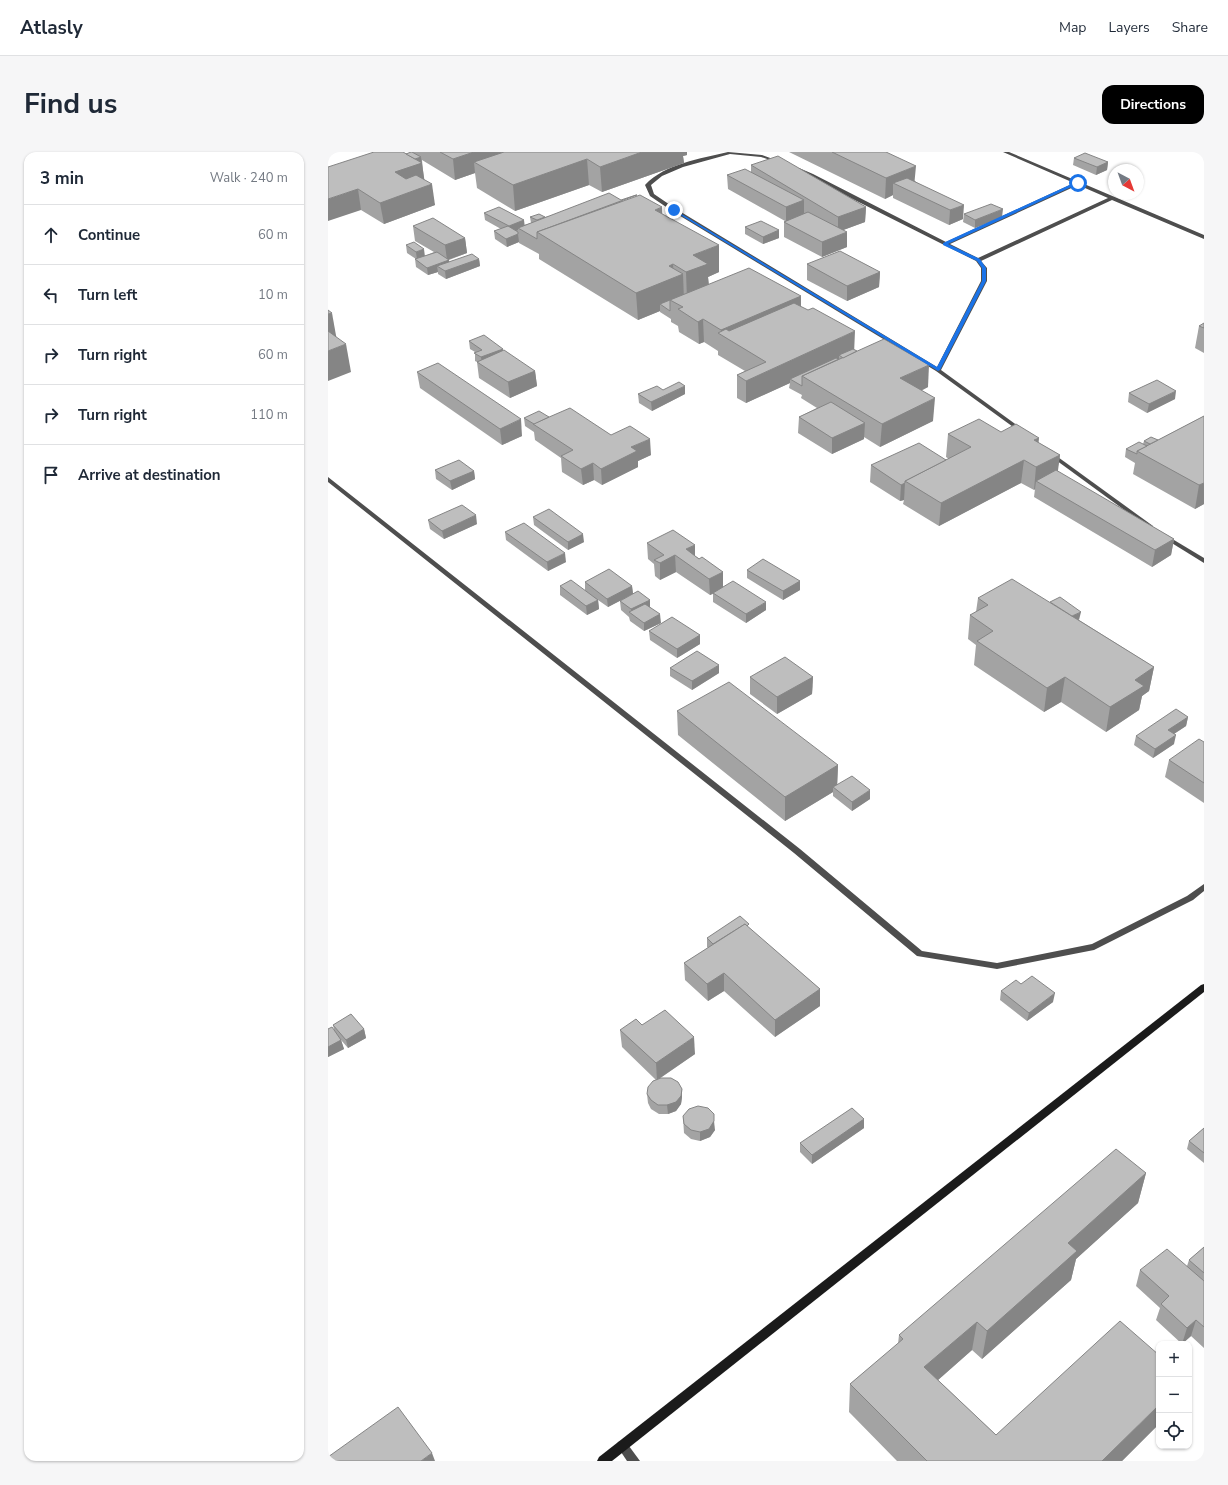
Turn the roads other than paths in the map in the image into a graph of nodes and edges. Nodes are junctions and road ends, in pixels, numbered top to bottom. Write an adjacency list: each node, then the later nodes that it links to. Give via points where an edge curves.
1 (1005, 152): 4 (street)
2 (783, 164): 11 (street, via 762,156 730,153 660,174 648,185 652,195 674,210)
3 (790, 167): 9 (street, via 810,174)
4 (1078, 183): 5 (street); 9 (street)
5 (1108, 197)
6 (1108, 199): 10 (street)
7 (1116, 200): 8 (street)
8 (1204, 236)
9 (945, 244): 10 (street)
10 (978, 260): 11 (street, via 984,268 984,281)
11 (938, 370): 12 (street)
12 (1026, 435)
13 (1045, 449): 15 (street, via 1169,540)
14 (328, 479): 16 (street, via 797,851 920,954 997,966 1094,946 1190,898)
15 (1204, 561)
16 (1204, 887)
17 (1204, 986): 18 (street)
18 (622, 1446): 19 (street); 20 (street)
19 (603, 1461)
20 (634, 1461)

